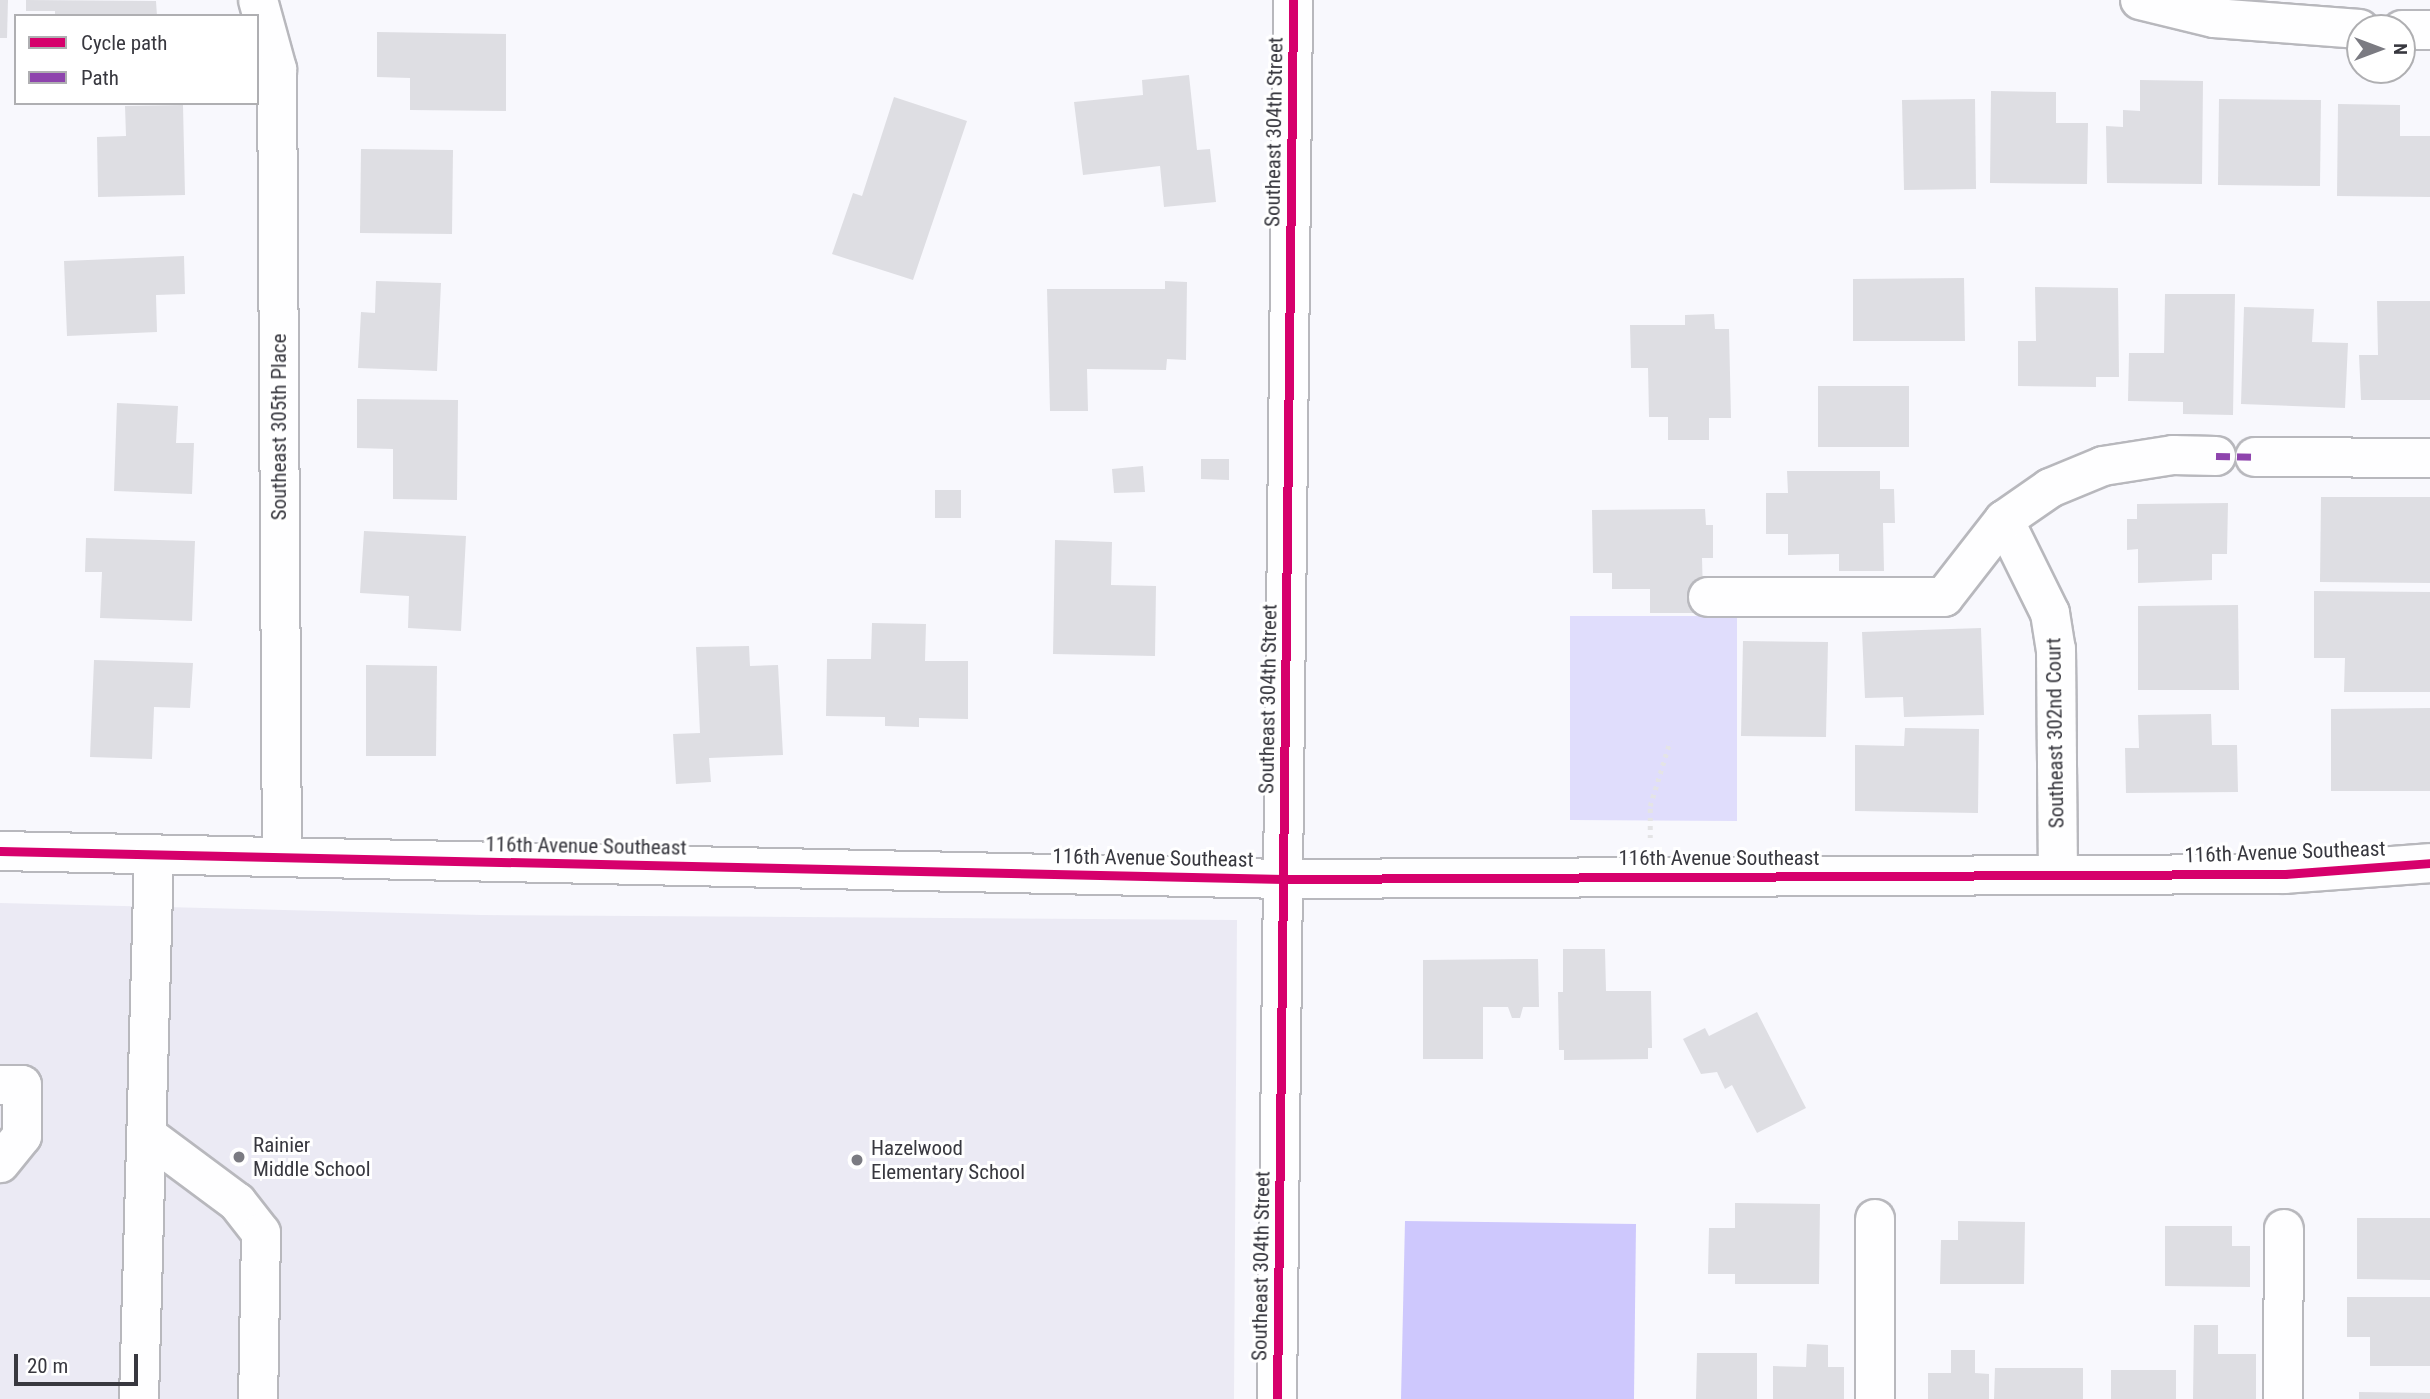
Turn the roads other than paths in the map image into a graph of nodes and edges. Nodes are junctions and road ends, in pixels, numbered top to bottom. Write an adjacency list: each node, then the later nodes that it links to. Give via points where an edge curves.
1 (258, 0): 13 (street, Southeast 305th Place, via 277,69)
2 (1293, 0): 16 (street, Southeast 304th Street)
3 (2140, 0): 4 (street)
4 (2215, 9): 5 (street)
5 (2346, 27)
6 (2216, 456): 9 (street, via 2173,456 2103,466 2050,488)
7 (2255, 457): 8 (street)
8 (2430, 458)
9 (2004, 520): 10 (street, via 1944,597); 15 (street, Southeast 302nd Court, via 2050,613 2056,649)
10 (1708, 597)
11 (0, 850): 12 (street, 116th Avenue Southeast)
12 (154, 854): 13 (street, 116th Avenue Southeast); 18 (street)
13 (282, 857): 16 (street, 116th Avenue Southeast)
14 (2430, 863): 15 (street, 116th Avenue Southeast, via 2286,874)
15 (2058, 873): 16 (street, 116th Avenue Southeast)
16 (1284, 879): 24 (street, Southeast 304th Street)
17 (0, 1084): 19 (street, via 22,1085 22,1136)
18 (148, 1136): 22 (street); 23 (street, via 237,1202 261,1233)
19 (0, 1163)
20 (1875, 1219): 25 (street)
21 (2284, 1229): 26 (street)
22 (139, 1399)
23 (258, 1399)
24 (1277, 1399)
25 (1875, 1399)
26 (2283, 1399)

